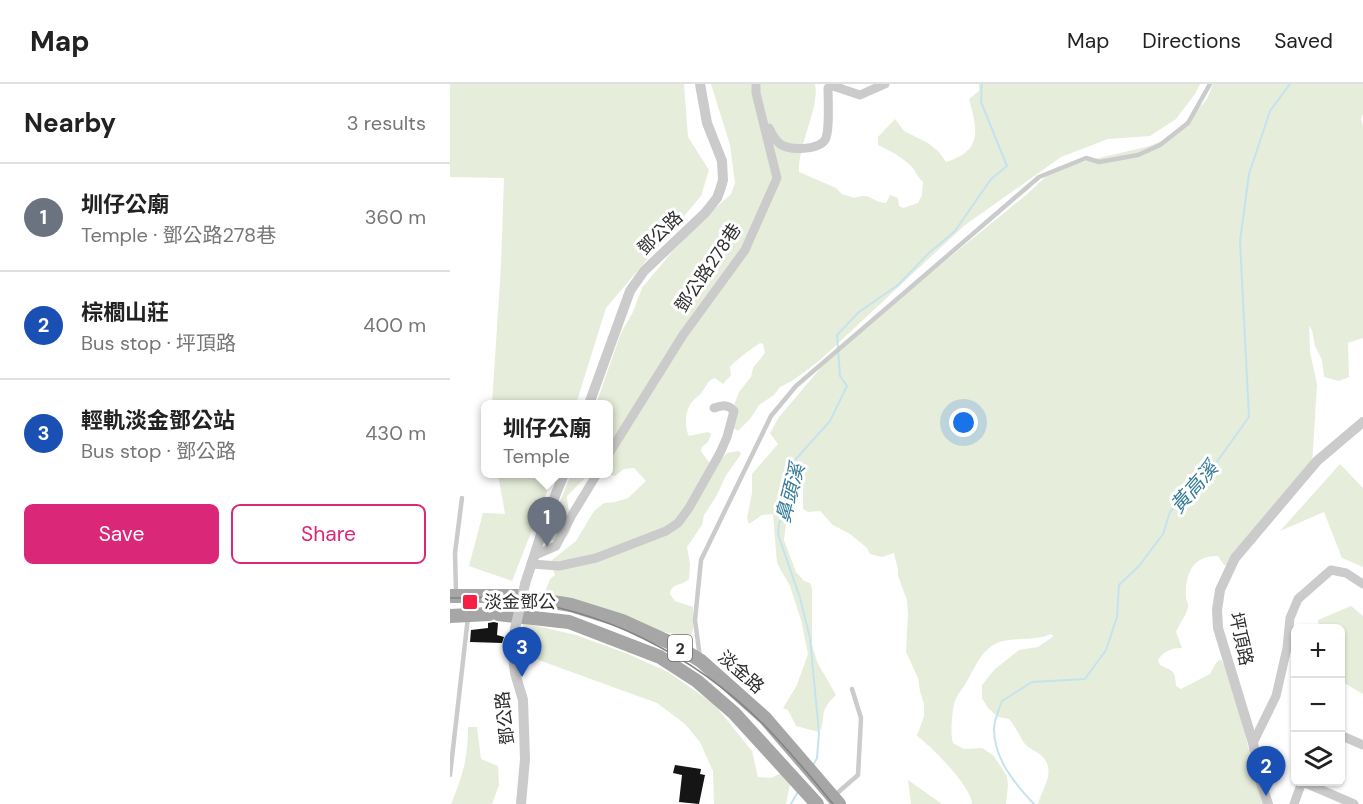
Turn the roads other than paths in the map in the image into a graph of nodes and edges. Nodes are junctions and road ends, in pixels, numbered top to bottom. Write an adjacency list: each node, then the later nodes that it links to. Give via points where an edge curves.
1 (700, 84): 6 (street, 鄧公路, via 706,123 722,160 720,190 705,213 644,272 630,291)
2 (756, 84): 5 (street, 鄧公路278巷)
3 (885, 84): 5 (street, via 860,95 833,86 828,88 826,136 819,145 780,145)
4 (1210, 84): 19 (lane, via 1188,123 1160,145 1138,155 1099,162 1086,158 1039,177 796,386 771,416 701,560 695,620)
5 (761, 112): 9 (street, 鄧公路278巷, via 777,178 744,250 683,335)
6 (591, 400)
7 (714, 408): 13 (street, via 724,405 734,411 727,437 678,523 596,558 559,566)
8 (1363, 422): 22 (street, 坪頂路, via 1317,461 1285,498 1235,558 1220,590 1218,628)
9 (613, 449)
10 (562, 478): 13 (street)
11 (595, 478): 13 (street, via 556,546)
12 (462, 498): 15 (lane)
13 (533, 560): 18 (street, 鄧公路, bridge, via 525,584)
14 (1363, 584): 22 (street, via 1346,573 1331,570 1298,599 1290,618 1276,696)
15 (453, 596): 19 (main road, 淡金路 / 2, via 516,596 571,605 622,621)
16 (468, 614): 17 (main road, 2); 18 (main road, 2); 24 (lane)
17 (450, 616)
18 (503, 618): 29 (street, 鄧公路, via 523,700 525,759); 30 (main road, 淡金路 / 2, via 569,622 660,657 697,681 734,713)
19 (701, 661): 27 (main road, 淡金路 / 2, via 765,718)
20 (852, 689): 27 (lane, via 861,718 858,775)
21 (1345, 737): 23 (street)
22 (1253, 743): 31 (street, 坪頂路)
23 (1363, 745)
24 (450, 775)
25 (1301, 786): 32 (street)
26 (1309, 786): 28 (street)
27 (836, 800)
28 (1337, 801): 33 (street)
29 (520, 804)
30 (817, 804)
31 (1268, 804)
32 (1294, 804)
33 (1354, 804)

